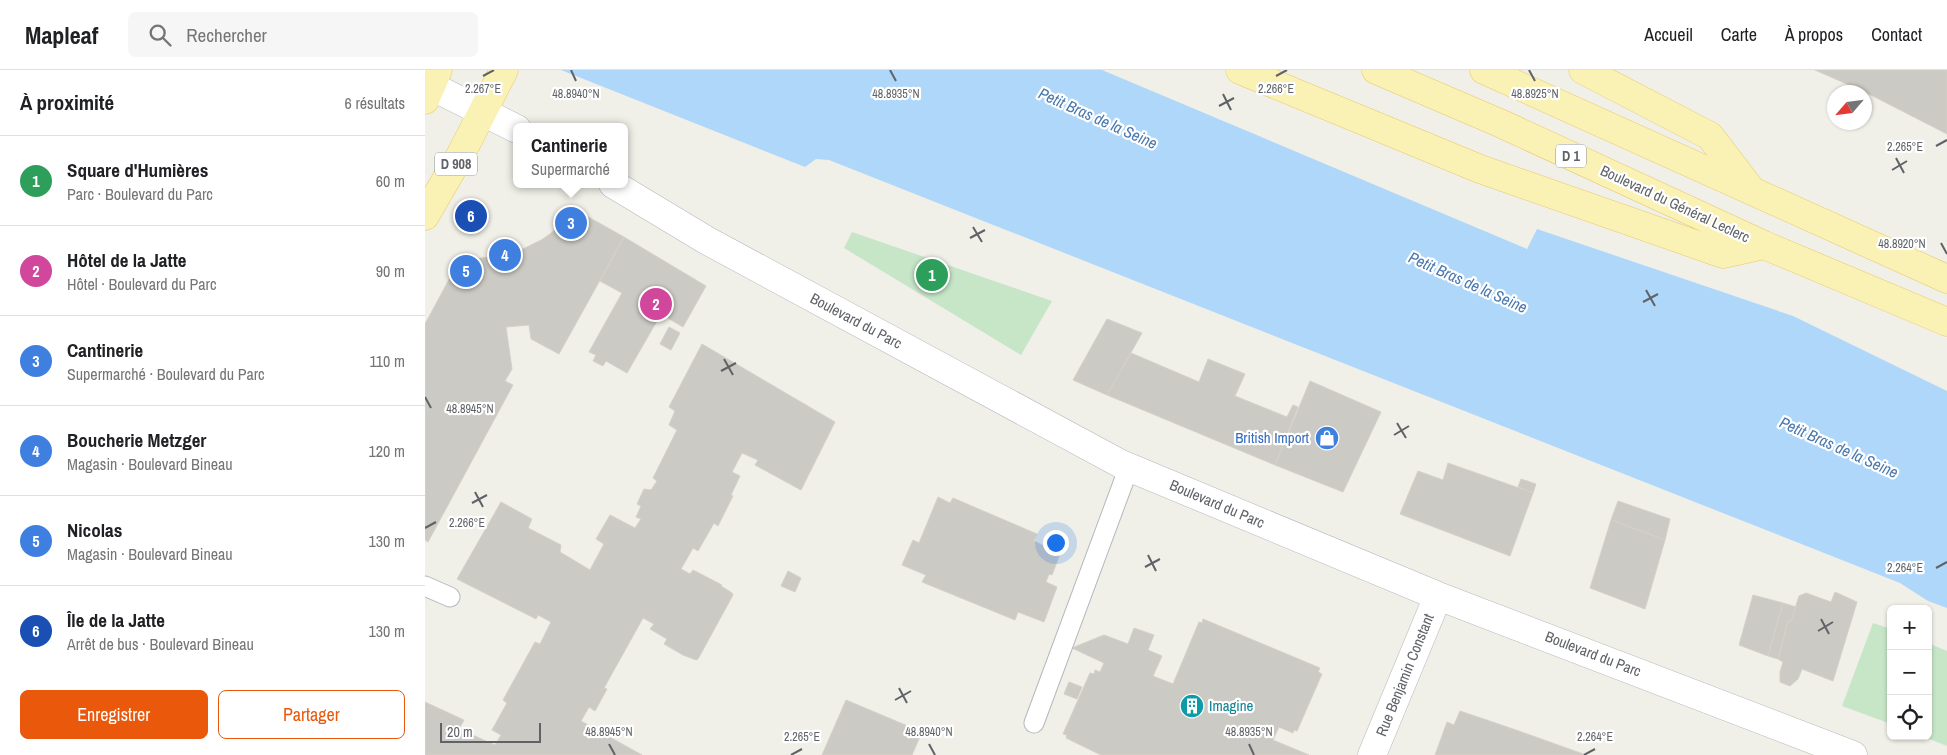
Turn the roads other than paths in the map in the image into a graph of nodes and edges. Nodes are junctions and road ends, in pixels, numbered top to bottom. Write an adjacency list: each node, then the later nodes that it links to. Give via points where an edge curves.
1 (504, 70): 7 (main road, D 908)
2 (1240, 70): 12 (main road, via 1479,168 1723,254)
3 (1376, 70): 12 (main road, Boulevard du Général Leclerc / D 1, via 1502,124)
4 (1483, 70): 10 (main road)
5 (1583, 70): 10 (main road, via 1710,136)
6 (430, 84): 7 (street)
7 (485, 111): 8 (street); 11 (main road, D 908)
8 (513, 127)
9 (620, 188): 15 (street, Boulevard du Parc, via 706,240)
10 (1752, 190): 13 (main road)
11 (425, 216)
12 (1764, 245): 14 (main road, Boulevard du Général Leclerc / D 1)
13 (1947, 279)
14 (1947, 322)
15 (1129, 467): 17 (street, Boulevard du Parc); 19 (lane)
16 (425, 586): 18 (lane)
17 (1438, 596): 20 (street, Boulevard du Parc); 21 (street, Rue Benjamin Constant)
18 (450, 597)
19 (1034, 723)
20 (1850, 754)
21 (1372, 755)

